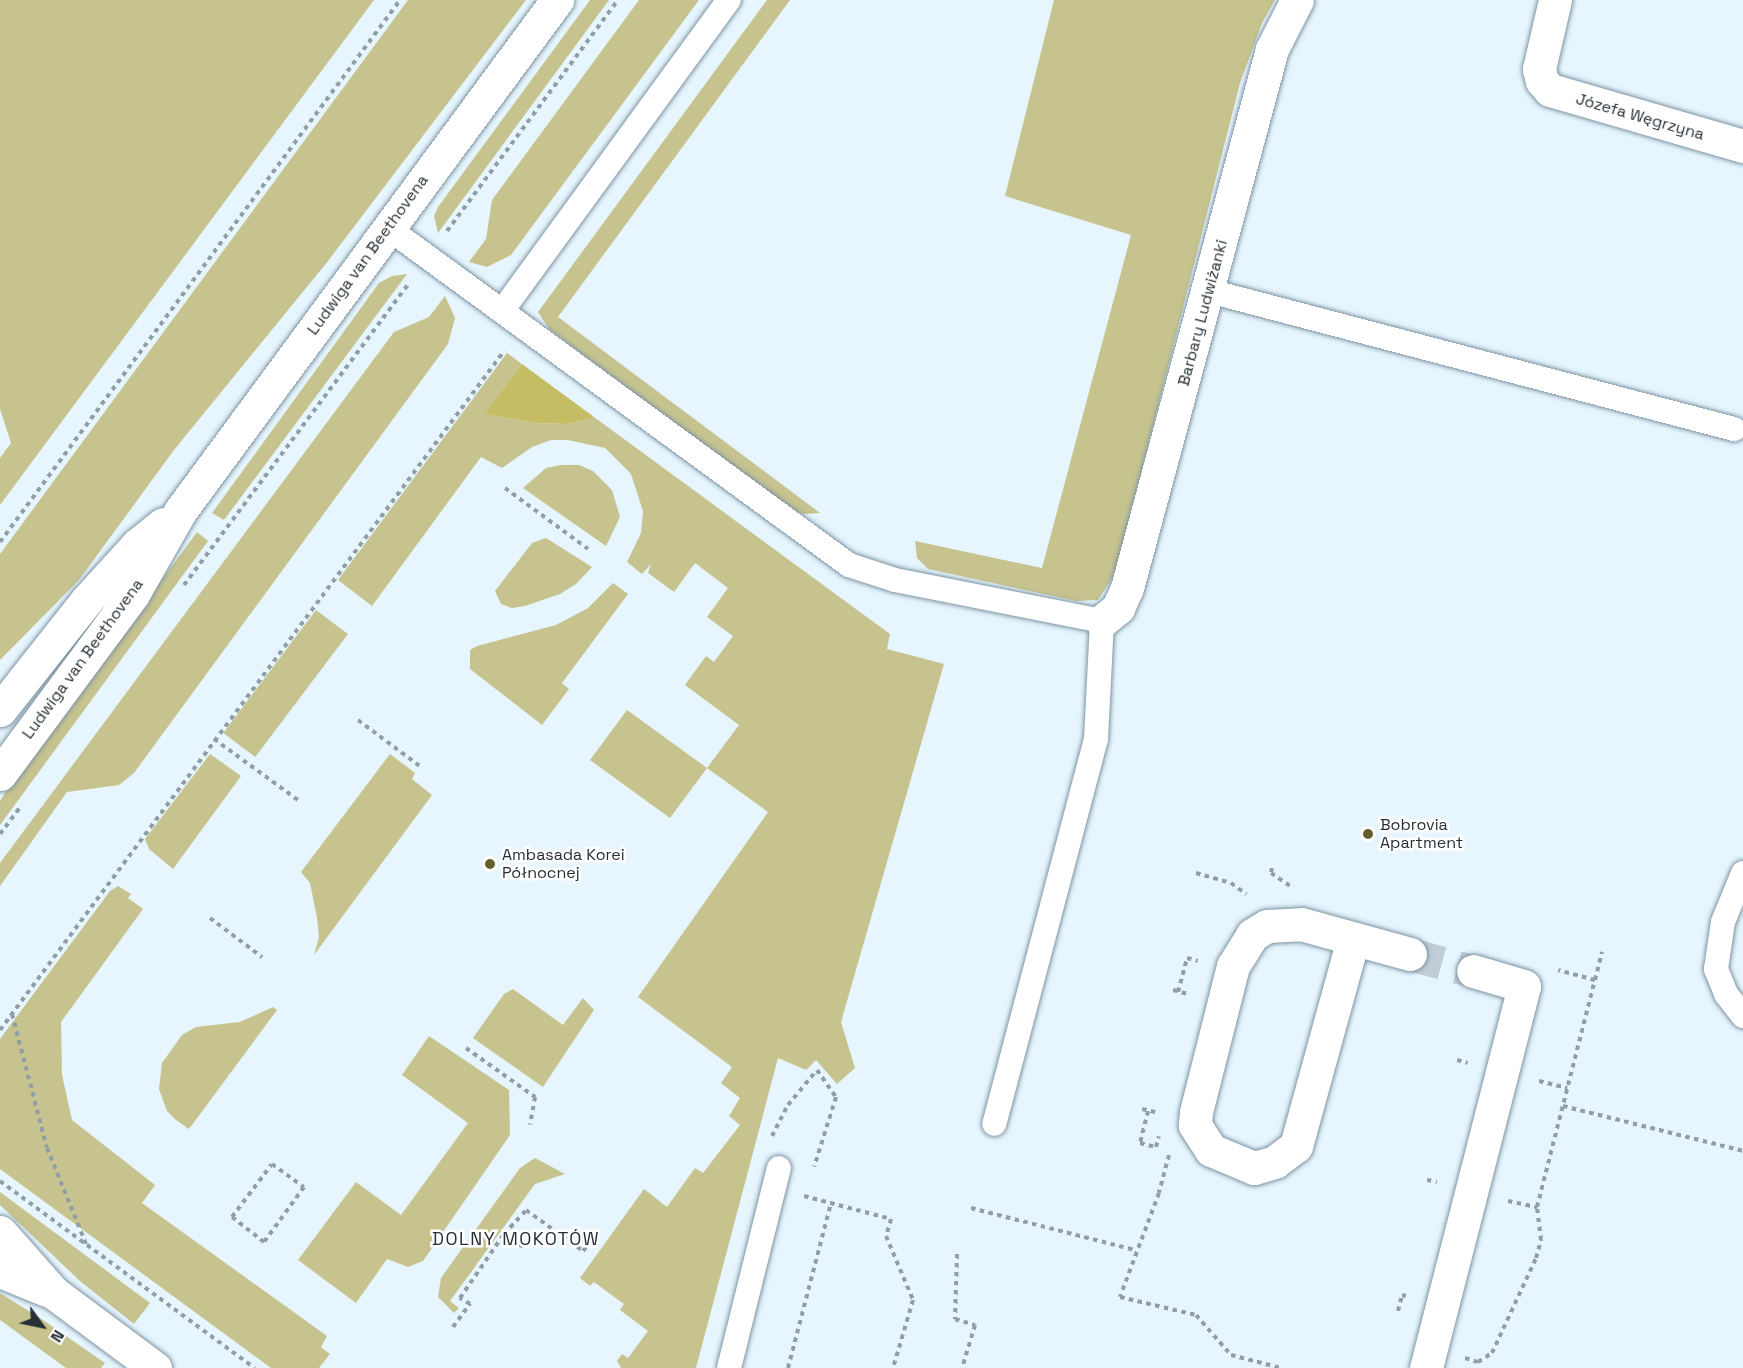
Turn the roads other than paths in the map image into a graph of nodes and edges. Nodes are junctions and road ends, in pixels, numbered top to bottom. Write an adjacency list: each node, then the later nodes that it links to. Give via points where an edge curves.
1 (557, 0): 6 (street, Ludwiga van Beethovena)
2 (729, 0): 8 (lane)
3 (1297, 0): 7 (street, Barbary Ludwiżanki, via 1272,49)
4 (1555, 0): 5 (street, Józefa Węgrzyna, via 1541,51 1542,81 1550,90)
5 (1743, 146)
6 (388, 228): 8 (lane); 10 (street, Ludwiga van Beethovena)
7 (1209, 291): 9 (lane); 11 (street, Barbary Ludwiżanki, via 1127,588 1118,608)
8 (502, 311): 11 (lane, via 849,565 895,580)
9 (1734, 429)
10 (181, 510): 12 (street, Ludwiga van Beethovena, via 137,545 86,601); 13 (street, Ludwiga van Beethovena, via 133,594)
11 (1102, 621): 19 (lane, via 1096,739)
12 (0, 710)
13 (0, 774)
14 (1743, 873): 18 (lane, via 1723,922 1716,969 1726,994)
15 (1353, 939): 15 (street, via 1286,923 1267,926 1252,935 1239,951 1196,1112 1195,1125 1211,1150 1254,1168 1275,1162 1296,1146); 16 (street)
16 (1410, 954)
17 (1473, 971): 26 (street, via 1524,986)
18 (1743, 1016)
19 (994, 1124)
20 (776, 1178): 25 (lane)
21 (0, 1232): 23 (street)
22 (0, 1271): 23 (street)
23 (54, 1293): 24 (street)
24 (155, 1368)
25 (729, 1368)
26 (1426, 1368)

